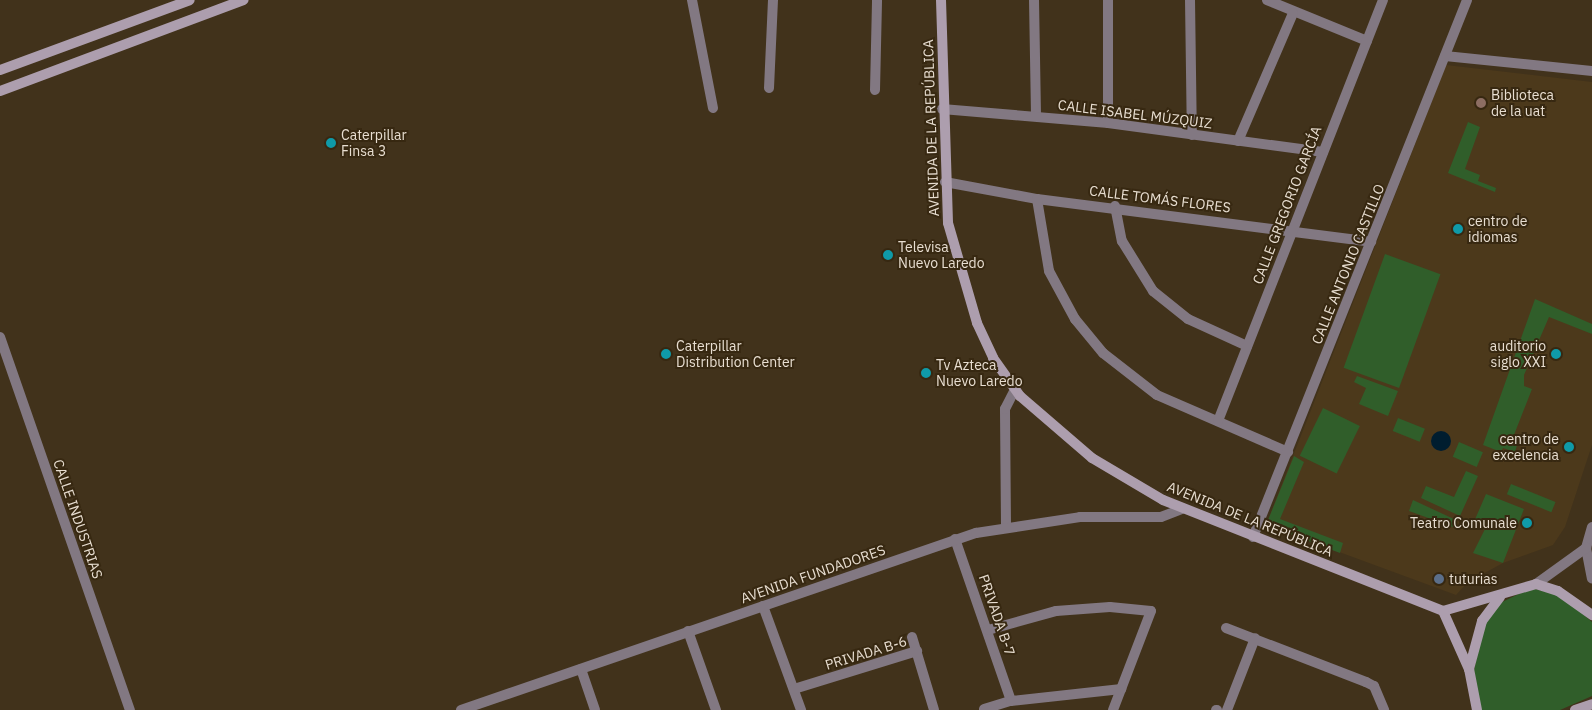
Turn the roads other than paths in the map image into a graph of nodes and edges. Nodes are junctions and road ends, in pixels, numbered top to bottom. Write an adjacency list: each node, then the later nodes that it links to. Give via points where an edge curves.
1 (190, 0): 14 (main road)
2 (692, 0): 23 (street)
3 (773, 0): 20 (street)
4 (877, 0): 21 (street)
5 (941, 0): 24 (main road, AVENIDA DE LA REPÚBLICA)
6 (1034, 0): 25 (street)
7 (1108, 0): 26 (street)
8 (1190, 0): 27 (street)
9 (1267, 0): 13 (street)
10 (1383, 0): 15 (street, CALLE GREGORIO GARCÍA)
11 (1467, 0): 17 (street, CALLE ANTONIO CASTILLO)
12 (237, 1): 16 (main road)
13 (1293, 13): 15 (street); 28 (street)
14 (91, 37): 16 (main road); 18 (main road)
15 (1367, 41): 29 (street, CALLE GREGORIO GARCÍA)
16 (98, 54): 22 (main road)
17 (1445, 56): 19 (street); 34 (street, CALLE ANTONIO CASTILLO)
18 (0, 70)
19 (1592, 71)
20 (770, 88)
21 (875, 90)
22 (0, 91)
23 (713, 108)
24 (942, 109): 25 (street, CALLE ISABEL MÚZQUIZ); 30 (main road, AVENIDA DE LA REPÚBLICA)
25 (1036, 115): 26 (street, CALLE ISABEL MÚZQUIZ)
26 (1108, 123): 27 (street, CALLE ISABEL MÚZQUIZ)
27 (1192, 135): 28 (street, CALLE ISABEL MÚZQUIZ)
28 (1238, 141): 29 (street, CALLE ISABEL MÚZQUIZ)
29 (1323, 152): 33 (street, CALLE GREGORIO GARCÍA)
30 (945, 182): 31 (street, CALLE TOMÁS FLORES); 37 (main road, AVENIDA DE LA REPÚBLICA, via 948,223 964,292 993,358)
31 (1037, 199): 32 (street, CALLE TOMÁS FLORES); 38 (street, via 1049,271 1088,337 1136,382)
32 (1115, 206): 33 (street, CALLE TOMÁS FLORES); 36 (street, via 1122,241 1153,292 1188,319)
33 (1292, 231): 34 (street, CALLE TOMÁS FLORES); 36 (street, CALLE GREGORIO GARCÍA)
34 (1371, 242): 39 (street, CALLE ANTONIO CASTILLO)
35 (0, 337): 65 (street, CALLE INDUSTRIAS)
36 (1247, 346): 38 (street, CALLE GREGORIO GARCÍA)
37 (1015, 390): 40 (main road, AVENIDA DE LA REPÚBLICA, via 1050,425 1092,458); 41 (street, via 1004,409)
38 (1218, 421): 39 (street)
39 (1288, 452): 43 (street, CALLE ANTONIO CASTILLO)
40 (1182, 509): 41 (street, AVENIDA FUNDADORES, via 1161,517 1080,517); 43 (main road, AVENIDA DE LA REPÚBLICA)
41 (1006, 526): 44 (street, AVENIDA FUNDADORES)
42 (1592, 527): 45 (street)
43 (1253, 537): 50 (main road, AVENIDA DE LA REPÚBLICA)
44 (955, 539): 49 (street, AVENIDA FUNDADORES); 53 (street, PRIVADA B-7)
45 (1586, 548): 46 (street); 47 (street)
46 (1592, 578)
47 (1536, 584): 48 (main road); 51 (main road, via 1558,591)
48 (1500, 597): 50 (main road); 59 (main road, via 1482,621)
49 (763, 606): 54 (street, AVENIDA FUNDADORES); 60 (street)
50 (1443, 611): 59 (main road)
51 (1592, 615)
52 (1226, 628): 56 (street)
53 (988, 630): 61 (street, via 1056,611 1110,607 1151,611); 62 (street, PRIVADA B-7)
54 (688, 631): 58 (street, AVENIDA FUNDADORES); 68 (street)
55 (912, 637): 57 (street)
56 (1255, 638): 72 (street); 73 (street, via 1374,686)
57 (916, 651): 60 (street, PRIVADA B-6); 70 (street, PRIVADA B-6)
58 (581, 669): 66 (street, AVENIDA FUNDADORES); 67 (street)
59 (1469, 669): 74 (main road)
60 (794, 689): 69 (street)
61 (1121, 689): 62 (street); 71 (street)
62 (1011, 701): 64 (street)
63 (1592, 704): 75 (main road)
64 (984, 709)
65 (130, 710)
66 (461, 710)
67 (595, 710)
68 (716, 710)
69 (801, 710)
70 (934, 710)
71 (1113, 710)
72 (1227, 710)
73 (1384, 710)
74 (1477, 710)
75 (1575, 710)

